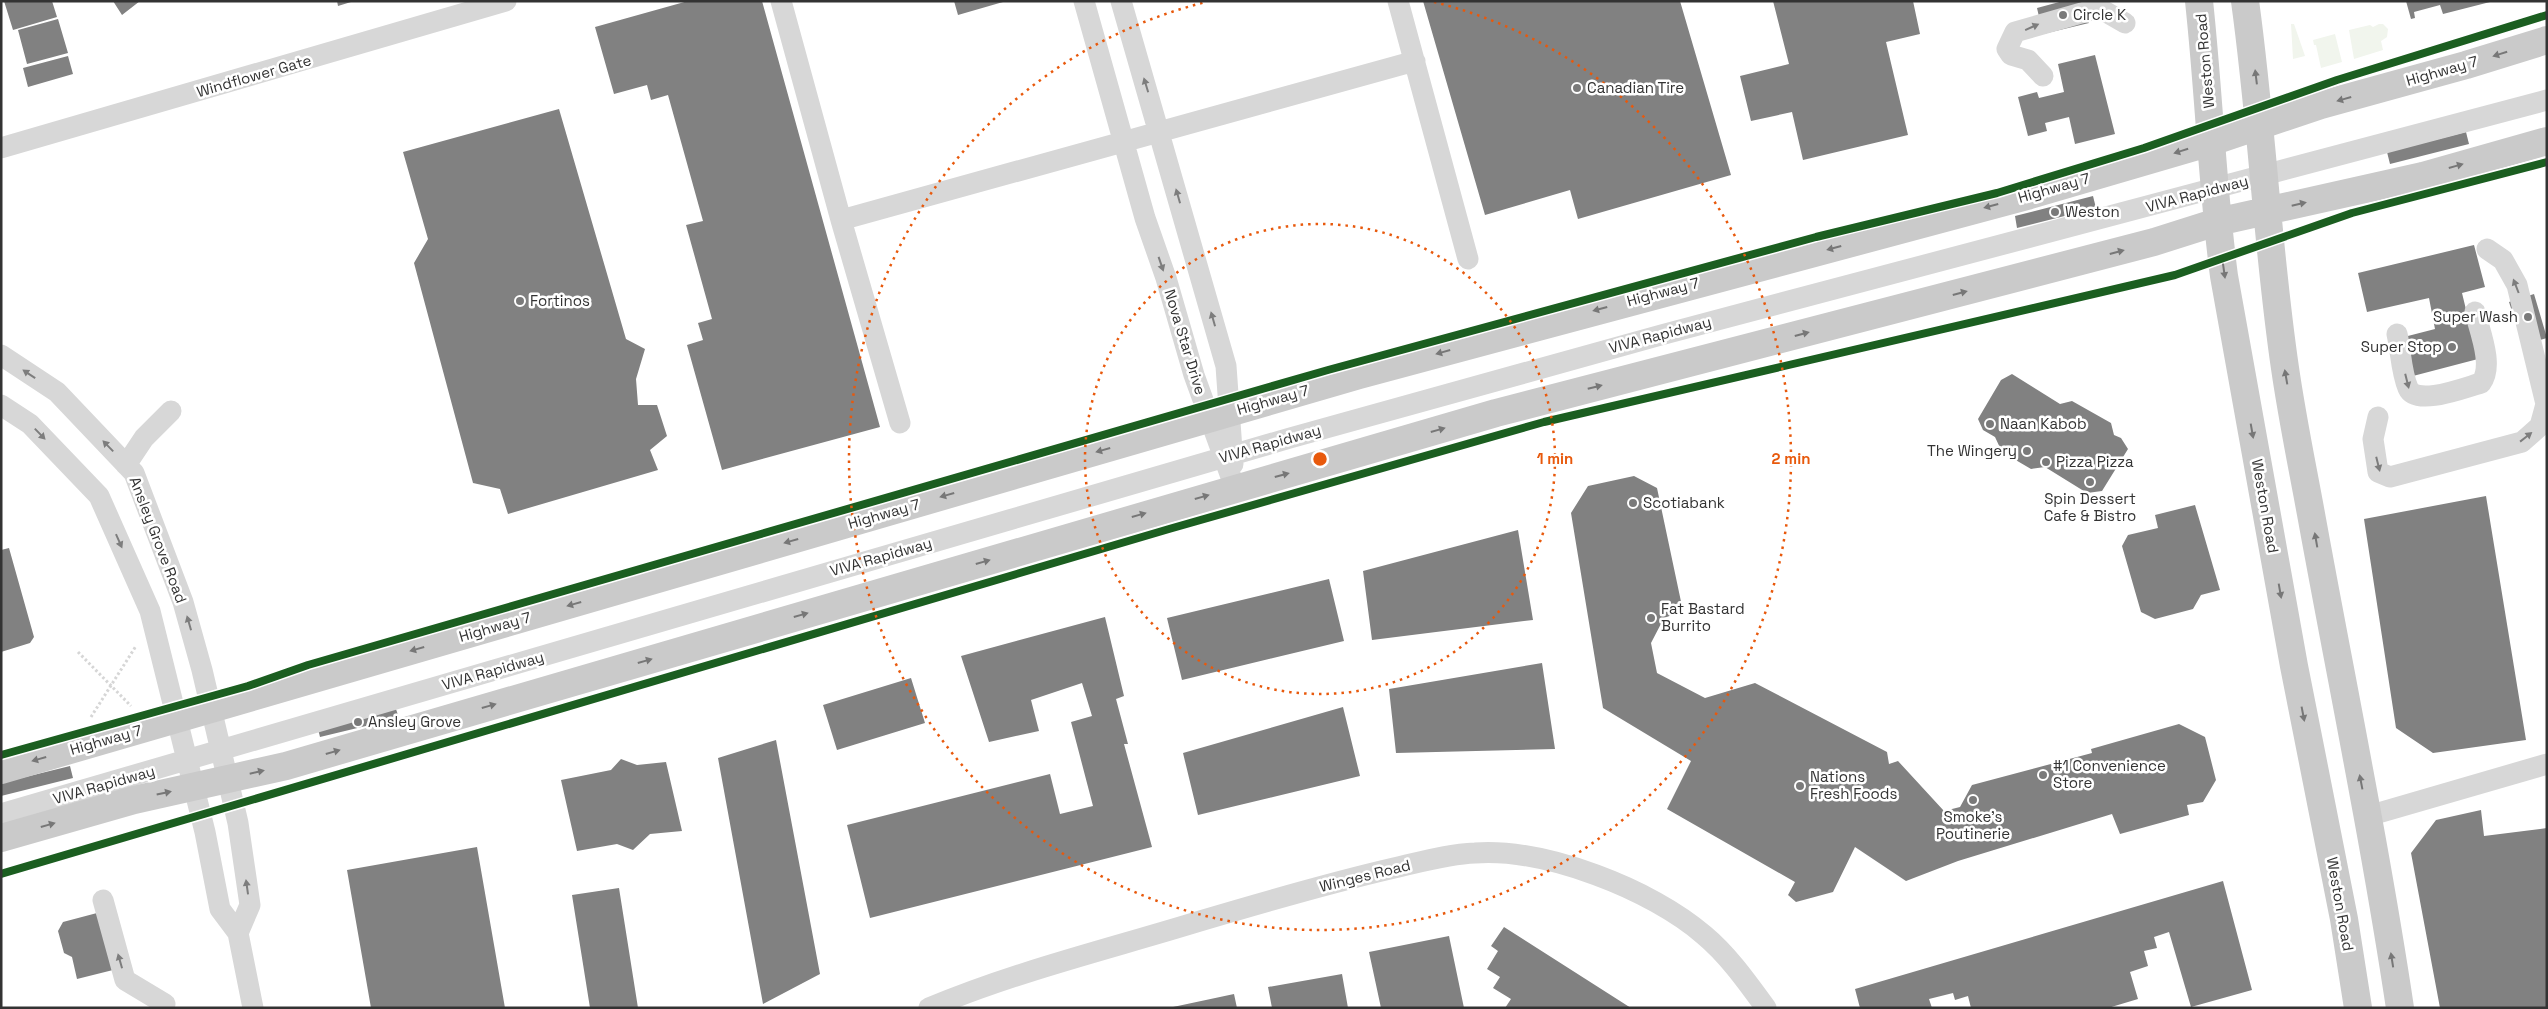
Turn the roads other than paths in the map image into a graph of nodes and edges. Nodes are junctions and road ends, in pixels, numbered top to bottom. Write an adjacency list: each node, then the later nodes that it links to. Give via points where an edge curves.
1 (506, 1): 18 (street, Windflower Gate)
2 (781, 1): 22 (street)
3 (1084, 1): 16 (street, Nova Star Drive)
4 (1121, 1): 14 (street, Nova Star Drive, one-way to 4)
5 (1398, 1): 10 (street)
6 (2199, 1): 17 (main road, Weston Road)
7 (2245, 1): 13 (main road, one-way to 7)
8 (2125, 23): 11 (street, one-way to 8, via 2028,60 2011,55 2006,49 2015,32 2099,8)
9 (2547, 40): 13 (main road, Highway 7, one-way to 13)
10 (1414, 60): 14 (street); 25 (street)
11 (2042, 76)
12 (2547, 100): 19 (street, VIVA Rapidway)
13 (2261, 125): 17 (main road, Highway 7); 19 (main road)
14 (1160, 132): 16 (street); 31 (street, Nova Star Drive, one-way to 14, via 1226,366)
15 (2547, 141): 21 (main road, one-way to 15, via 2423,176)
16 (1124, 142): 22 (street); 31 (street, Nova Star Drive, one-way to 31, via 1194,375)
17 (2211, 142): 20 (main road, Weston Road); 31 (main road, Highway 7, one-way to 31, via 2027,196 1485,340)
18 (1, 148)
19 (2265, 175): 20 (street, VIVA Rapidway); 21 (main road)
20 (2215, 189): 23 (main road, Weston Road); 34 (street, VIVA Rapidway, via 1670,332)
21 (2269, 211): 23 (main road); 46 (main road, one-way to 21, via 2285,369)
22 (841, 220): 33 (street)
23 (2217, 222): 36 (main road, one-way to 23, via 1496,413 2117,252); 54 (main road, Weston Road, one-way to 54, via 2294,666 2344,919)
24 (2487, 249): 32 (street, one-way to 24, via 2373,439 2378,472 2390,477 2522,442 2540,426 2546,404 2517,286 2503,260)
25 (1468, 259)
26 (2475, 312): 27 (street, one-way to 26, via 2408,389 2415,396 2425,398 2481,383 2486,376 2486,363)
27 (2397, 334)
28 (1, 355): 35 (street, Ansley Grove Road, one-way to 28, via 57,392)
29 (1, 404): 38 (street, one-way to 38, via 30,424 99,496 150,611)
30 (171, 411): 35 (street, via 144,438)
31 (1220, 415): 34 (street, Nova Star Drive); 37 (main road, Highway 7, one-way to 37)
32 (2378, 417)
33 (900, 423)
34 (1228, 456): 36 (street, Nova Star Drive); 39 (street, VIVA Rapidway)
35 (126, 465): 37 (street, Ansley Grove Road, one-way to 35, via 183,602 134,473)
36 (1235, 488): 43 (main road, one-way to 36, via 286,766)
37 (211, 709): 38 (main road, Highway 7); 39 (street, Ansley Grove Road)
38 (178, 719): 40 (street); 42 (main road, Highway 7, one-way to 42)
39 (221, 750): 40 (street, VIVA Rapidway); 43 (street, Ansley Grove Road)
40 (188, 760): 44 (street); 45 (street, VIVA Rapidway)
41 (2547, 764): 46 (street)
42 (1, 770)
43 (228, 779): 44 (main road); 49 (street, Ansley Grove Road, one-way to 43, via 250,905 240,831)
44 (194, 786): 47 (main road, one-way to 44); 49 (street, via 220,908)
45 (1, 814)
46 (2368, 816): 55 (main road, one-way to 46)
47 (1, 838)
48 (103, 900): 50 (street, one-way to 48, via 125,980)
49 (238, 933): 51 (street)
50 (165, 1004)
51 (253, 1008)
52 (929, 1008): 53 (street, Winges Road, via 1010,977 1256,905 1367,874 1474,853 1530,856 1568,866 1615,882 1679,915 1726,957)
53 (1766, 1008)
54 (2358, 1008)
55 (2400, 1008)

